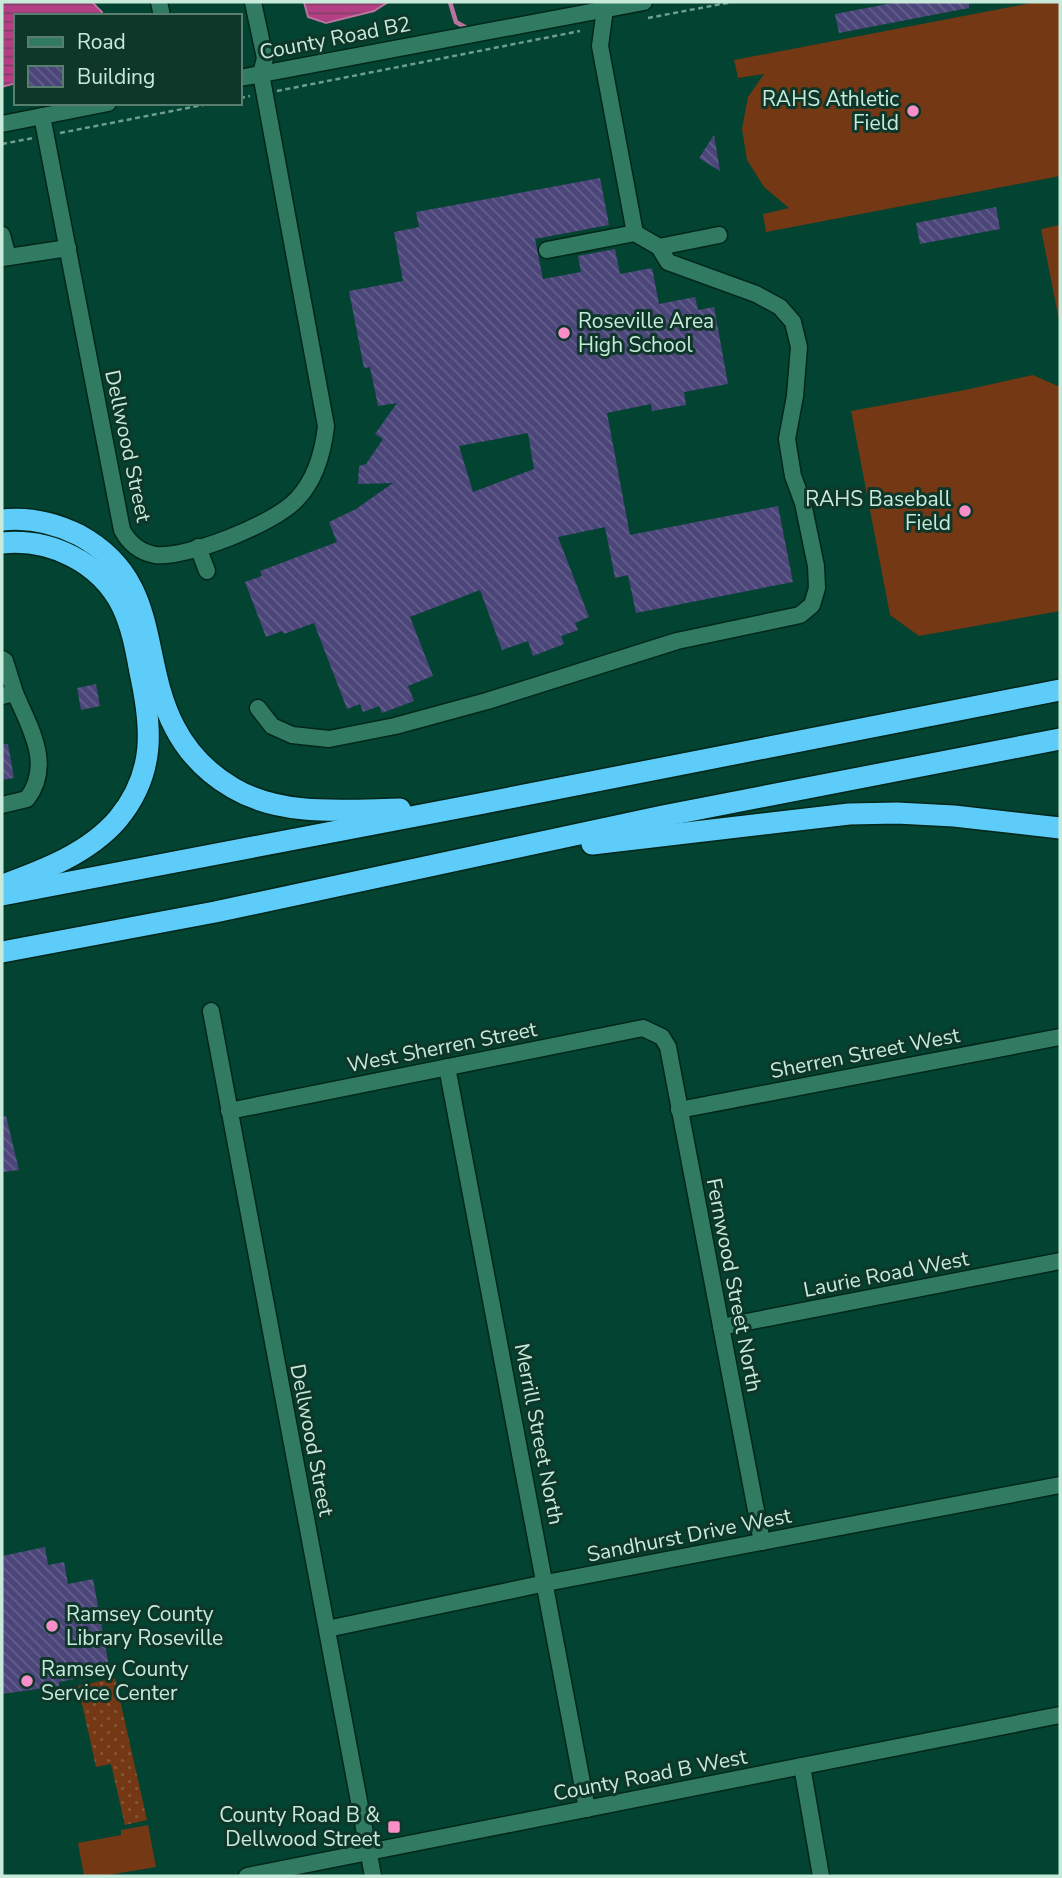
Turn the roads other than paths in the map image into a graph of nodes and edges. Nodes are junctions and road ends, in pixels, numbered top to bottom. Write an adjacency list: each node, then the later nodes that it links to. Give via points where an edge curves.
1 (253, 2): 4 (street, Dellwood Street, via 265,58)
2 (644, 2): 3 (street, County Road B2)
3 (605, 9): 4 (street, County Road B2); 9 (street, via 600,46)
4 (261, 74): 5 (street, County Road B2); 18 (street, Dellwood Street, via 326,426 323,449 313,477 279,515)
5 (242, 78)
6 (98, 105): 7 (street)
7 (42, 116): 8 (street); 13 (street, Dellwood Street)
8 (2, 124)
9 (635, 233): 12 (street); 14 (street)
10 (2, 235): 15 (street)
11 (719, 235): 12 (street)
12 (659, 247): 24 (street, via 668,262 756,294 780,307 793,322 799,347 787,439 816,566 812,605 800,615 677,641 487,701 364,733 329,739 292,735 272,726)
13 (68, 248): 15 (street); 18 (street, Dellwood Street, via 122,530 134,546 152,554 176,554)
14 (547, 250)
15 (5, 258)
16 (2, 520): 27 (highway, via 49,523 69,530 105,553 120,569 139,601 175,729 201,764 235,789 275,804 325,810)
17 (2, 543): 31 (highway, via 32,543 68,554 110,587 131,630 150,735 142,777 111,826 75,853)
18 (198, 547): 19 (street)
19 (207, 572)
20 (3, 660): 23 (street)
21 (1060, 679): 25 (highway)
22 (1060, 690): 25 (highway)
23 (8, 695): 28 (street, via 37,746 40,768 36,788 27,799)
24 (258, 708)
25 (962, 709): 27 (highway)
26 (1060, 739): 30 (highway)
27 (479, 804): 32 (highway)
28 (2, 805)
29 (1060, 828): 30 (highway, via 954,816 849,814)
30 (468, 858): 33 (highway)
31 (2, 885)
32 (2, 895)
33 (2, 952)
34 (211, 1011): 39 (street, Dellwood Street)
35 (662, 1037): 37 (street, West Sherren Street, via 643,1028); 38 (street, Fernwood Street North, via 668,1047)
36 (1060, 1037): 38 (street, Sherren Street West)
37 (447, 1067): 39 (street, West Sherren Street); 44 (street, Merrill Street North)
38 (679, 1110): 41 (street, Fernwood Street North)
39 (229, 1111): 45 (street, Dellwood Street)
40 (1060, 1261): 41 (street, Laurie Road West)
41 (720, 1327): 43 (street, Fernwood Street North)
42 (1060, 1485): 43 (street, Sandhurst Drive West)
43 (762, 1542): 44 (street, Sandhurst Drive West)
44 (546, 1583): 45 (street, Sandhurst Drive West); 48 (street, Merrill Street North)
45 (327, 1629): 49 (street, Dellwood Street)
46 (1060, 1716): 47 (street, County Road B West)
47 (802, 1766): 48 (street, County Road B West); 52 (street)
48 (587, 1809): 49 (street, County Road B West)
49 (369, 1853): 50 (street, County Road B West); 51 (street, Dellwood Street)
50 (247, 1876)
51 (373, 1876)
52 (821, 1876)

